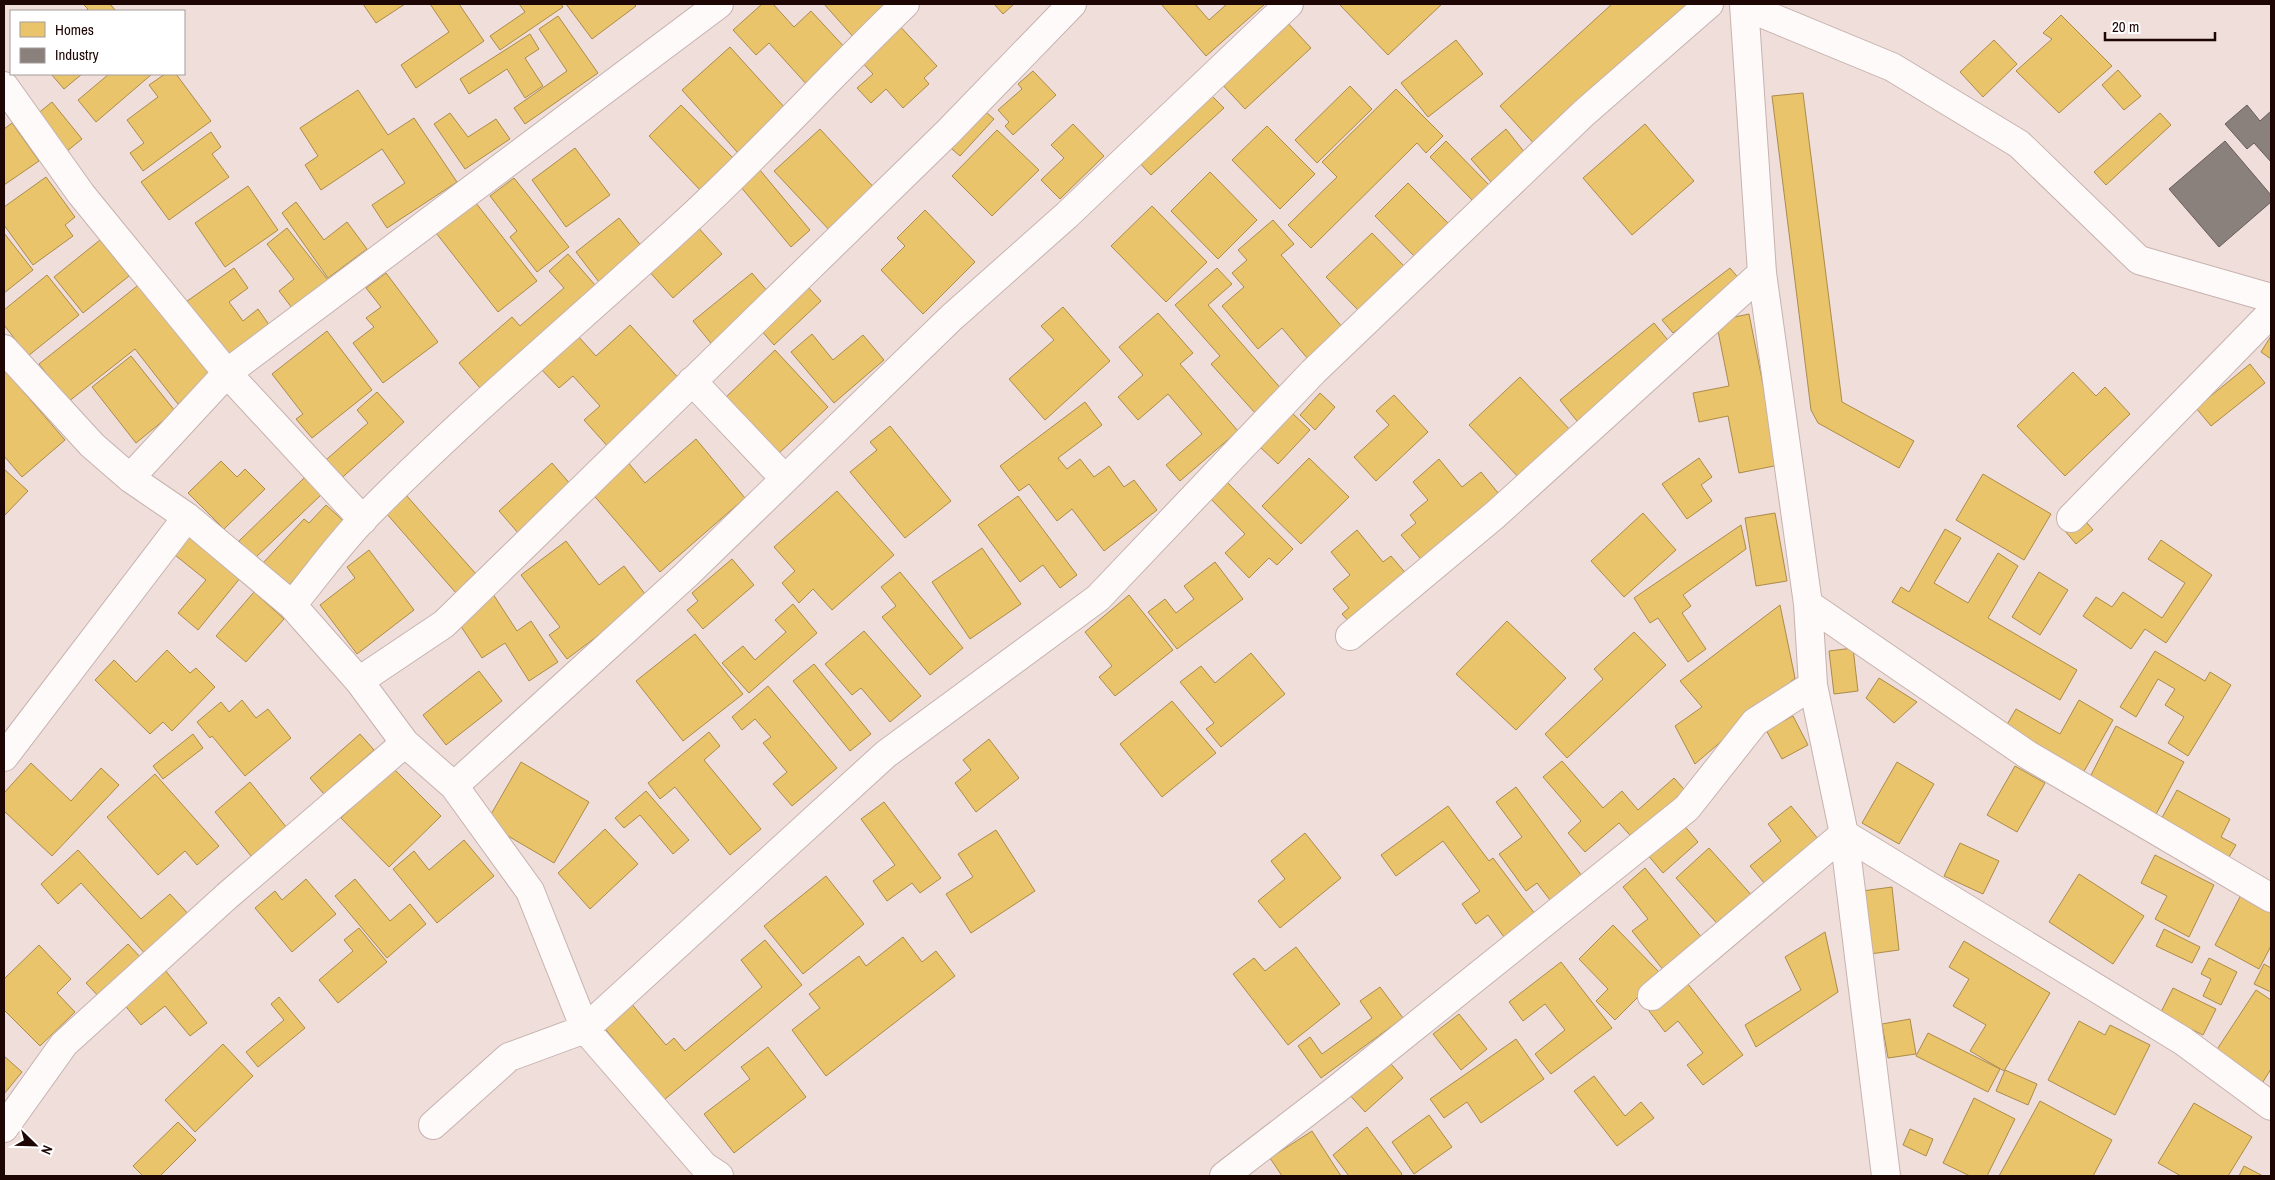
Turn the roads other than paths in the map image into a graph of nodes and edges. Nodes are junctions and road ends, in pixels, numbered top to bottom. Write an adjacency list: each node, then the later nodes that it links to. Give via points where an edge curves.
1 (719, 4): 12 (street)
2 (905, 4): 18 (street, via 691,218)
3 (1072, 4): 13 (street, via 948,132)
4 (1289, 4): 15 (street, via 1066,215 951,318)
5 (1709, 4): 30 (street, via 1584,113 1313,372 1098,598 886,754)
6 (1744, 5): 8 (street); 9 (street, via 1892,68 2019,144 2138,260)
7 (4, 86): 12 (street, via 81,194)
8 (1762, 273): 19 (street); 21 (street, via 1495,515)
9 (2271, 298)
10 (2271, 313): 17 (street)
11 (4, 349): 14 (street, via 92,445)
12 (227, 373): 14 (street); 18 (street)
13 (692, 381): 15 (street); 22 (street, via 444,624)
14 (130, 478): 16 (street)
15 (785, 479): 26 (street)
16 (187, 517): 20 (street); 25 (street)
17 (2072, 518)
18 (362, 520): 20 (street)
19 (1808, 604): 23 (street); 28 (street, via 2028,755)
20 (292, 605): 22 (street)
21 (1350, 636)
22 (359, 681): 24 (street)
23 (1813, 685): 27 (street); 35 (street, via 1755,722 1687,808)
24 (405, 743): 26 (street); 33 (street, via 227,896 64,1044)
25 (4, 757)
26 (454, 786): 30 (street, via 530,891)
27 (1844, 834): 29 (street); 31 (street, via 2183,1041); 36 (street)
28 (2271, 898)
29 (1652, 996)
30 (585, 1029): 32 (street, via 509,1057); 34 (street, via 704,1166)
31 (2271, 1106)
32 (433, 1125)
33 (4, 1128)
34 (719, 1176)
35 (1224, 1176)
36 (1886, 1176)

